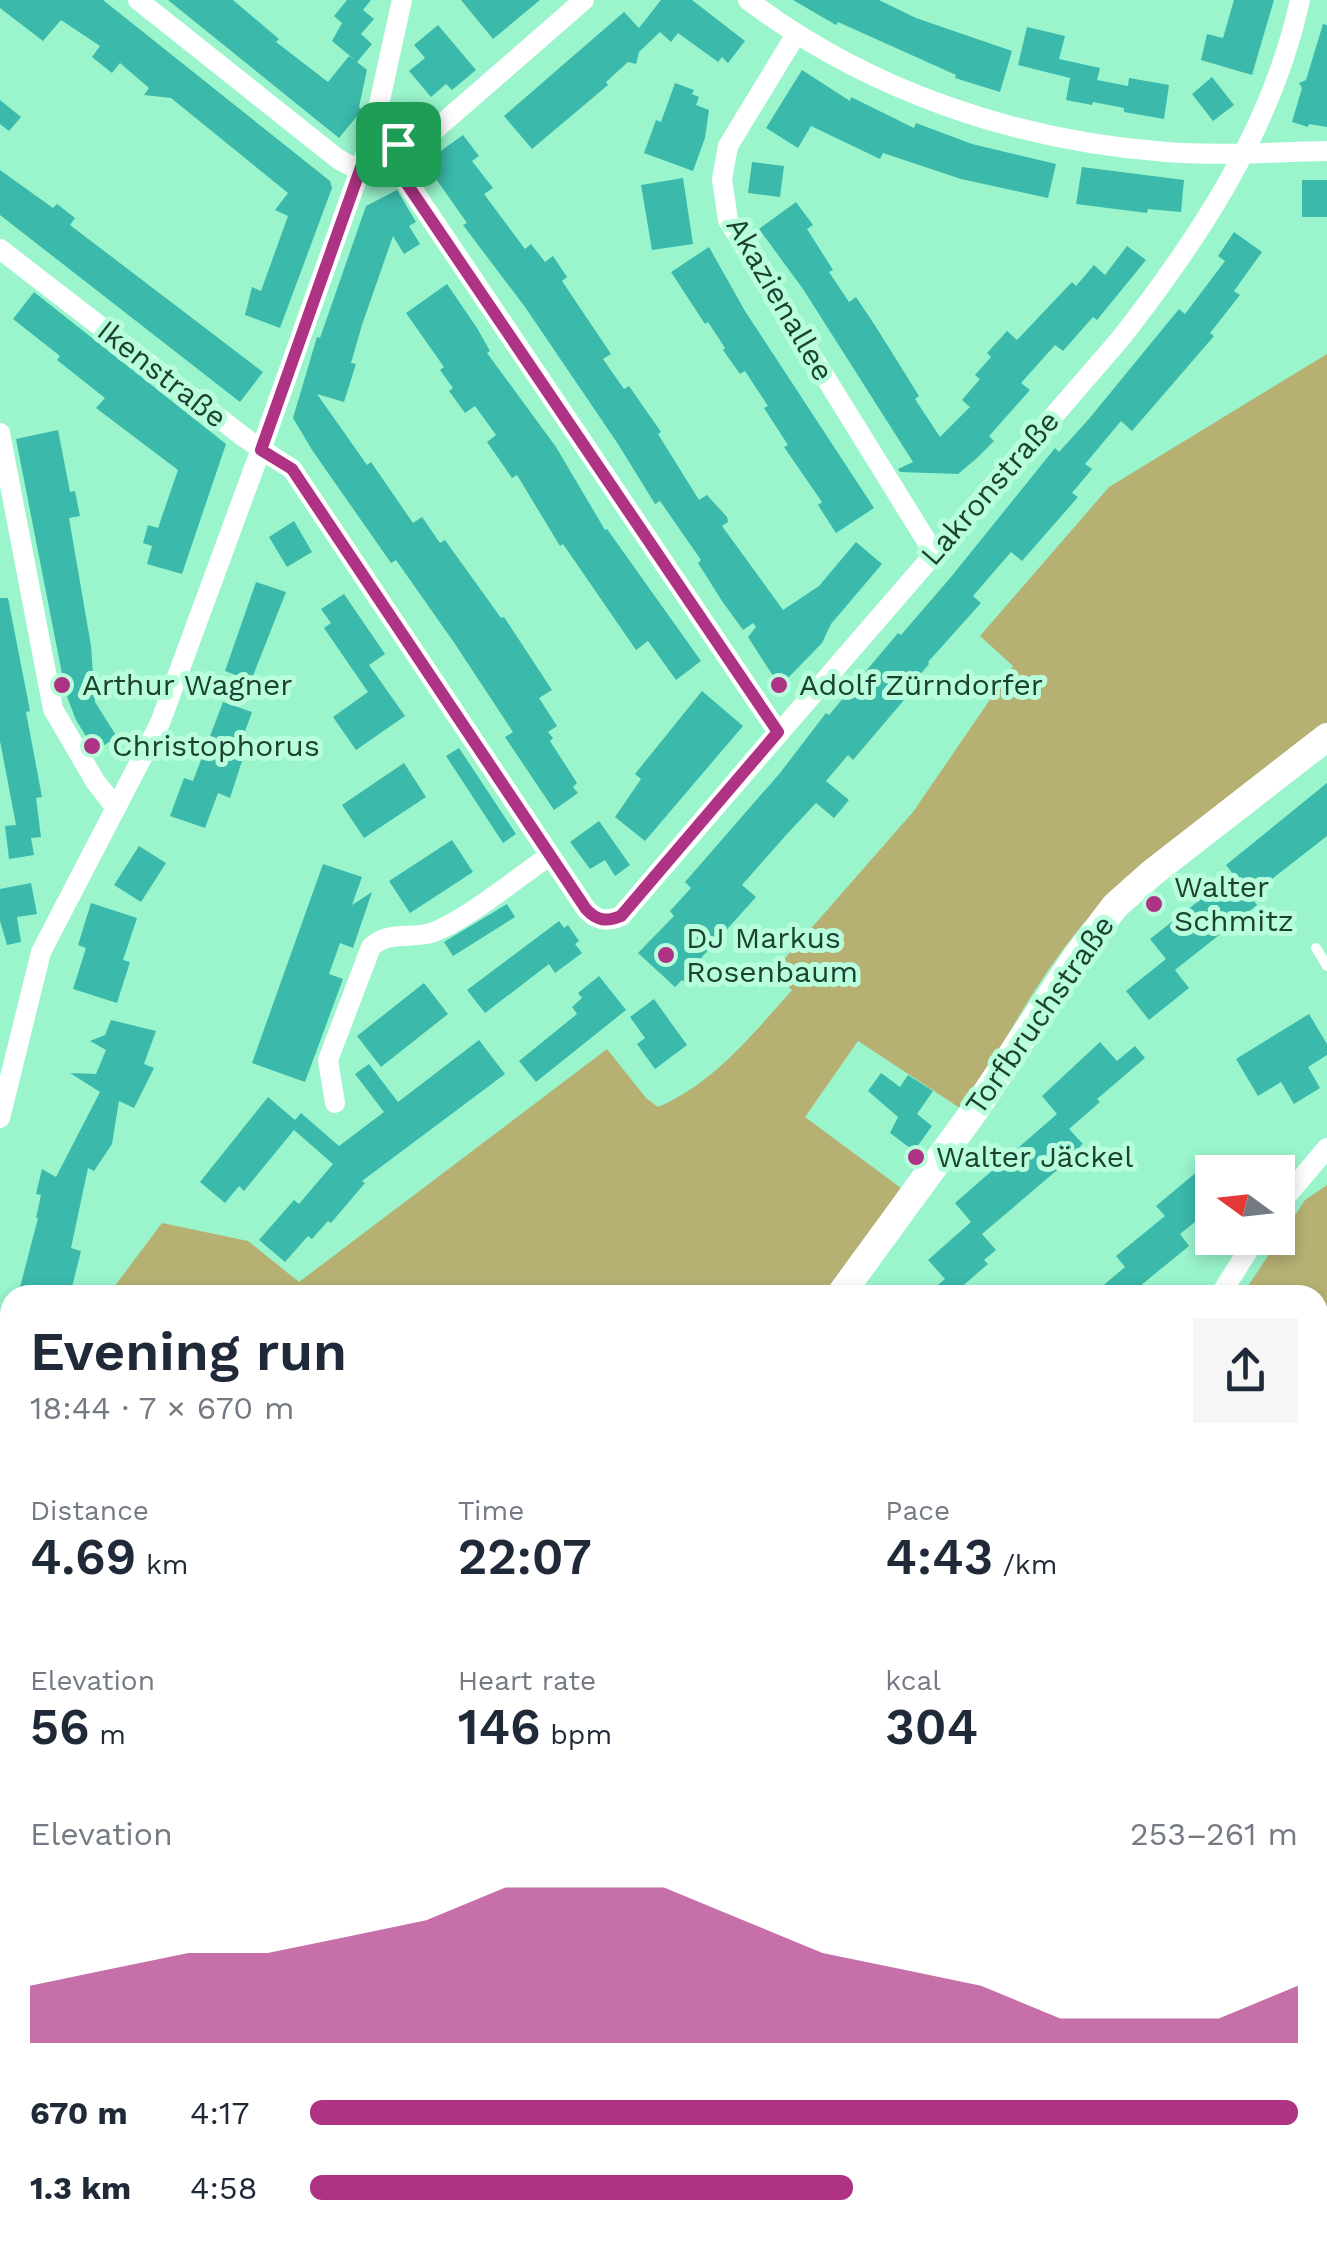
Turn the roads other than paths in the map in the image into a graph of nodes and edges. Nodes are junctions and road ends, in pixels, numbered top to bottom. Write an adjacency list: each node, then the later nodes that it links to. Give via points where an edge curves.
1 (138, 0): 11 (street)
2 (402, 0): 7 (street)
3 (584, 0): 10 (street)
4 (748, 0): 6 (street)
5 (1300, 0): 8 (street, Lakronstraße)
6 (796, 36): 8 (street, via 914,93 1020,129 1164,152); 15 (street, Akazienallee, via 728,146 722,179 728,220)
7 (372, 136): 10 (street, via 398,144); 11 (street)
8 (1246, 152): 9 (street); 15 (street, Lakronstraße, via 1158,292)
9 (1327, 152)
10 (405, 164): 11 (street, via 385,176); 16 (street)
11 (359, 171): 14 (street)
12 (0, 249): 14 (street, Ikenstraße)
13 (0, 433): 18 (street, via 52,709)
14 (261, 450): 18 (street, via 160,724); 19 (street, Ikenstraße, via 292,469)
15 (934, 553): 16 (street, Lakronstraße)
16 (778, 732): 20 (street, Lakronstraße, via 621,916)
17 (1327, 738): 28 (main road, Torfbruchstraße, via 1115,906)
18 (116, 808): 24 (street, via 41,952)
19 (550, 856): 20 (street, Ikenstraße, via 586,909); 23 (street, via 446,926 371,947 328,1060)
20 (603, 920)
21 (1316, 948): 22 (lane)
22 (1327, 966)
23 (336, 1103)
24 (0, 1118)
25 (1327, 1148): 26 (street)
26 (1295, 1186)
27 (1245, 1255): 29 (street)
28 (847, 1285)
29 (1226, 1285)

